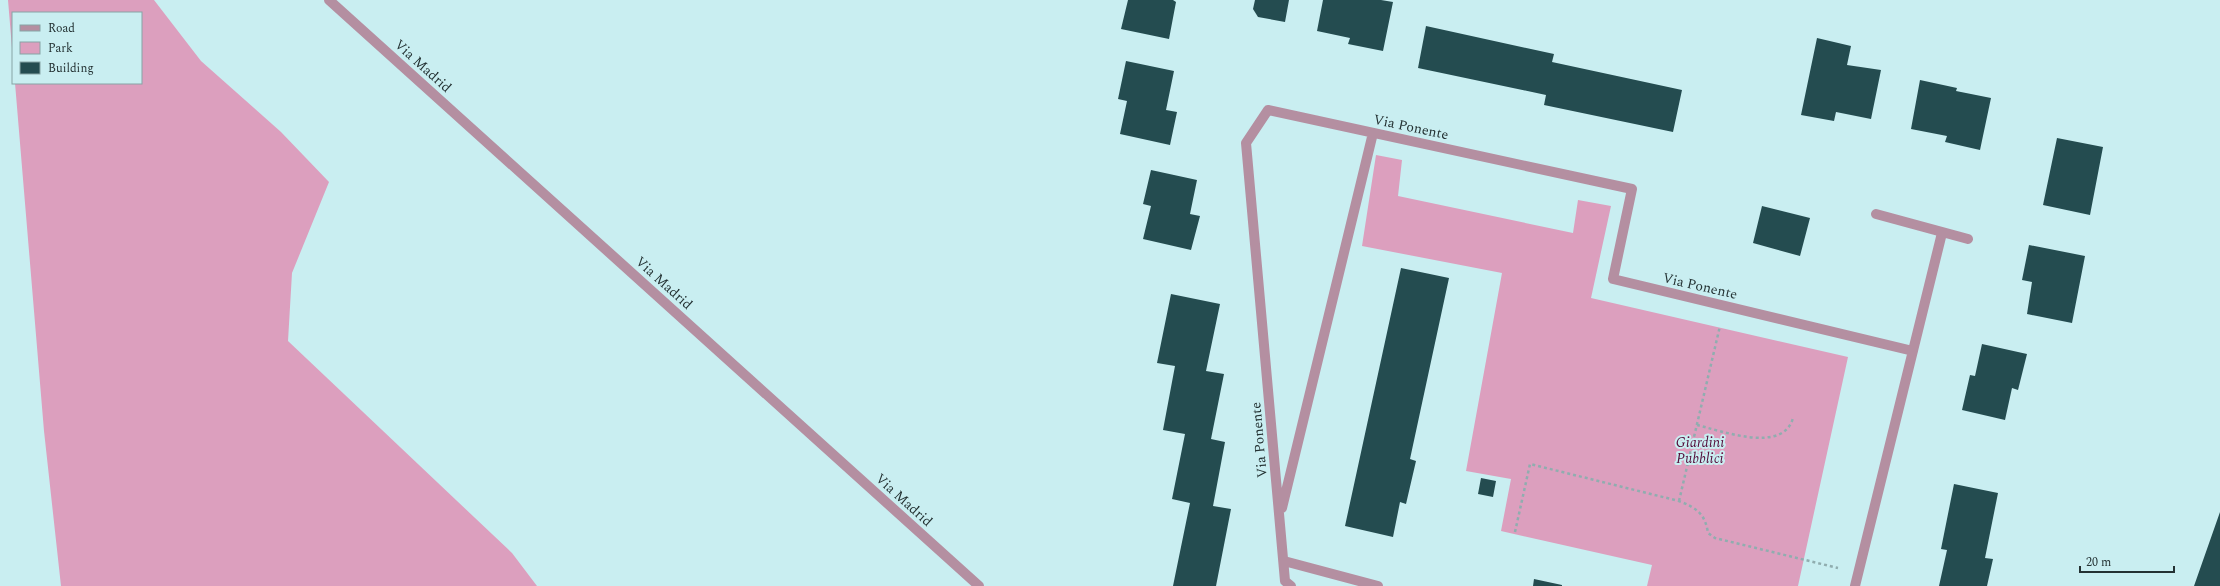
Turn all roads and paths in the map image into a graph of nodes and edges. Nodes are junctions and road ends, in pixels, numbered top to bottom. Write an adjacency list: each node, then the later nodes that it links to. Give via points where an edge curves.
1 (329, 0): 15 (street, Via Madrid)
2 (1373, 133): 6 (street, Via Ponente, via 1632,190 1613,279); 11 (street); 11 (street, Via Ponente, via 1268,110 1246,143)
3 (1876, 214): 4 (street)
4 (1942, 233): 5 (street); 7 (street)
5 (1968, 239)
6 (1724, 306): 7 (street, Via Ponente); 9 (path)
7 (1913, 351): 14 (street)
8 (1793, 418): 9 (path, via 1791,427 1785,433 1758,439)
9 (1697, 425): 10 (path)
10 (1679, 500): 12 (path, via 1530,464); 14 (path, via 1698,509 1705,518 1708,533 1714,538)
11 (1280, 516): 13 (street, Via Ponente)
12 (1515, 532)
13 (1284, 561): 16 (street, Via Ponente, via 1285,581); 17 (street)
14 (1858, 573): 18 (street)
15 (979, 586)
16 (1291, 586)
17 (1378, 586)
18 (1855, 586)

